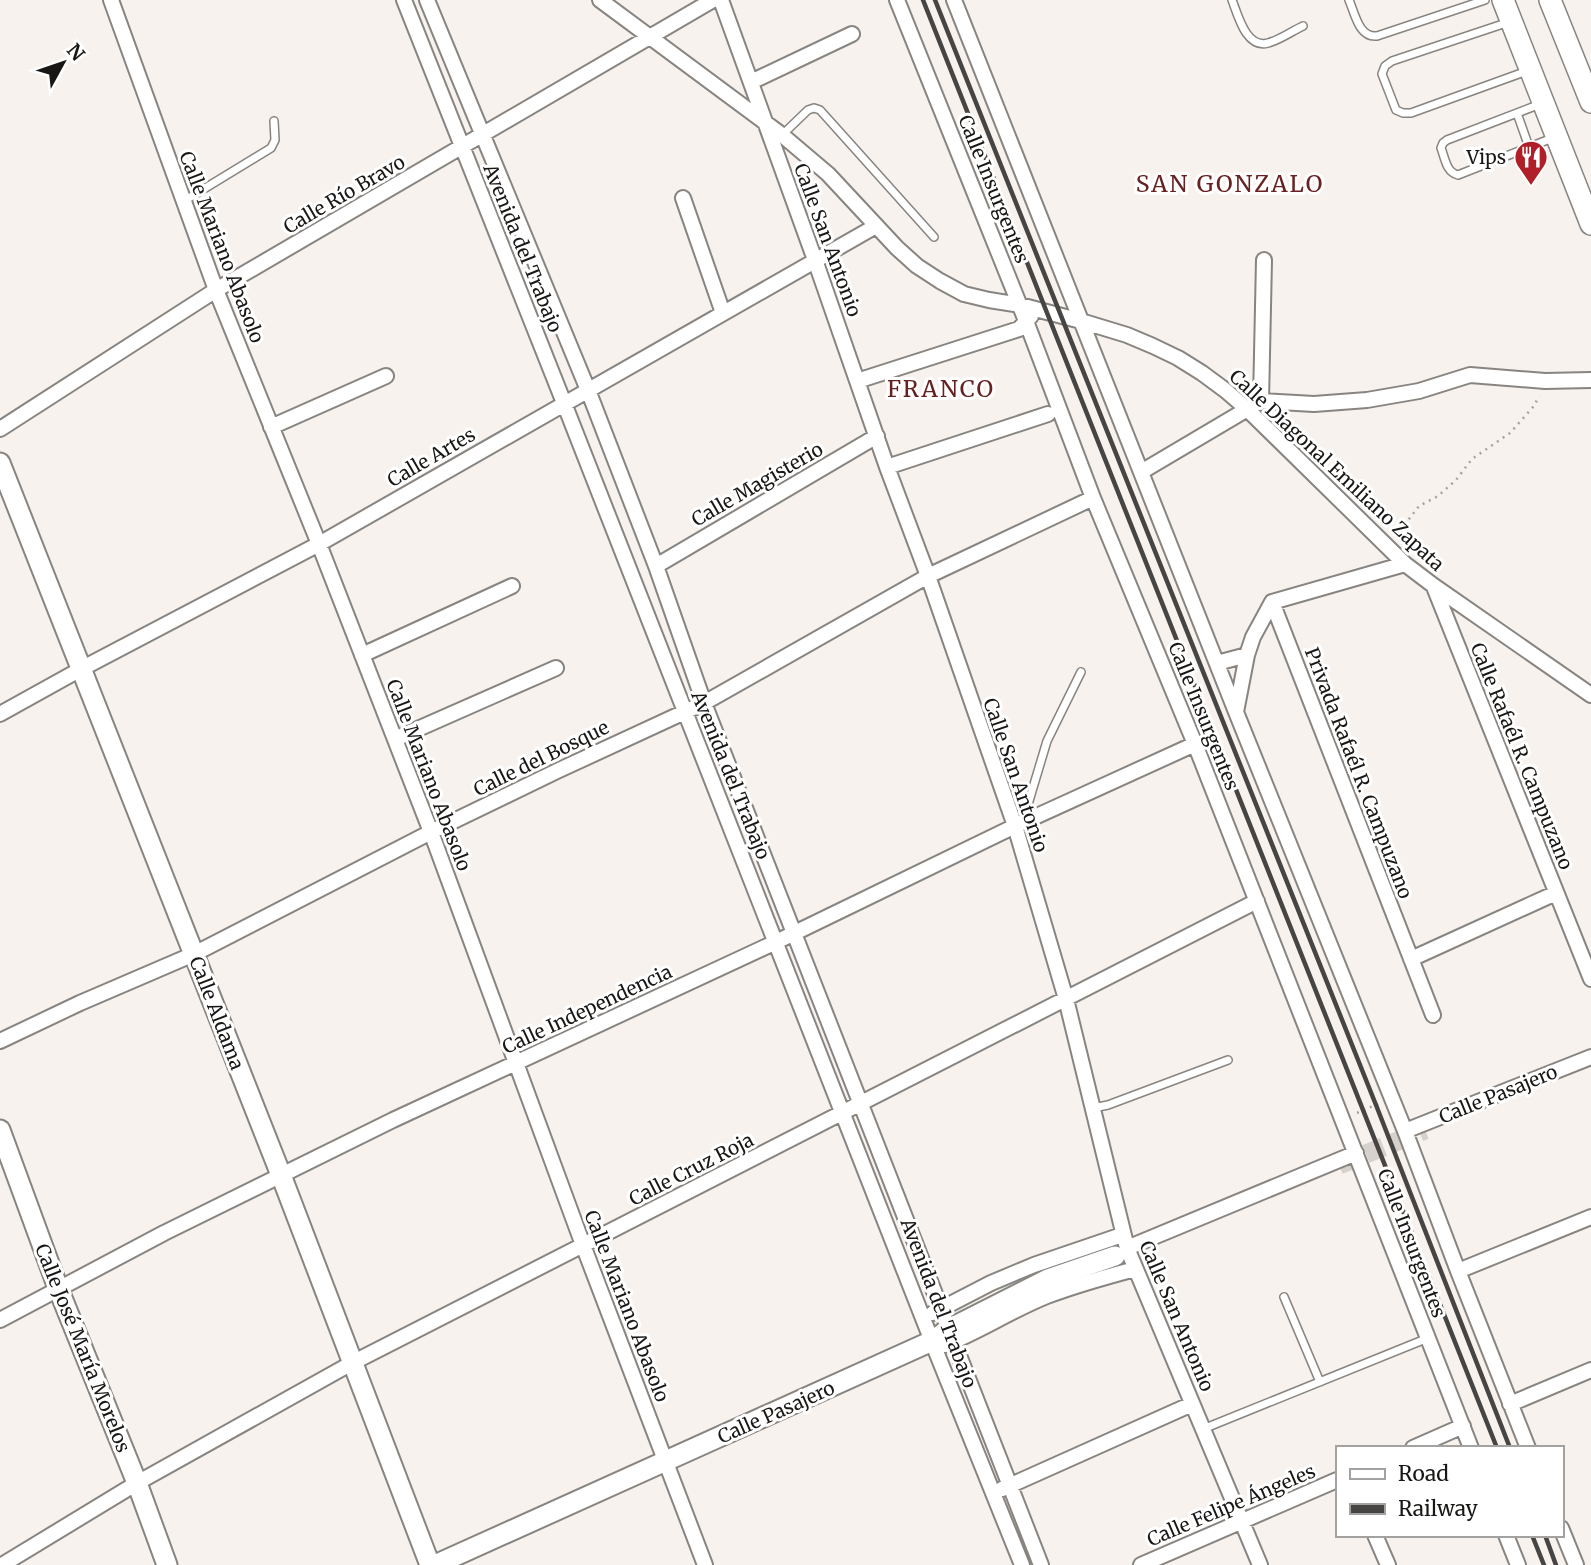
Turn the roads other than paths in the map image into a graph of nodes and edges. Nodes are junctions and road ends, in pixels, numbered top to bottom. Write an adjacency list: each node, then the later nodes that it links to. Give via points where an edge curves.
1 (111, 0): 32 (street, Calle Mariano Abasolo)
2 (404, 0): 29 (street, Avenida del Trabajo)
3 (427, 0): 26 (street, Avenida del Trabajo)
4 (600, 0): 18 (street, Calle Diagonal Emiliano Zapata)
5 (713, 0): 18 (street, Calle Río Bravo)
6 (721, 0): 20 (street, Calle San Antonio)
7 (897, 0): 39 (street, Calle Insurgentes)
8 (954, 0): 42 (street, Calle Insurgentes)
9 (1232, 0): 16 (lane, via 1247,34 1257,43 1266,44)
10 (1349, 0): 14 (lane, via 1363,33 1370,37)
11 (1485, 0): 14 (lane)
12 (1503, 0): 15 (main road)
13 (1550, 0): 21 (main road)
14 (1473, 2)
15 (1511, 22): 19 (main road); 19 (lane, via 1385,66 1382,74 1396,110 1412,113)
16 (1303, 26)
17 (852, 34): 20 (street)
18 (651, 37): 25 (street, Calle Diagonal Emiliano Zapata); 26 (street, Calle Río Bravo)
19 (1530, 69): 22 (main road)
20 (751, 82): 25 (street, Calle San Antonio)
21 (1591, 102)
22 (1543, 103): 23 (lane); 28 (main road)
23 (1517, 113): 30 (lane); 30 (lane, via 1447,140 1441,148 1449,170 1458,175)
24 (274, 121): 32 (lane, via 271,148)
25 (765, 121): 27 (street, Calle Diagonal Emiliano Zapata); 36 (street, Calle San Antonio)
26 (484, 135): 29 (street, Calle Río Bravo); 47 (street, Avenida del Trabajo)
27 (782, 135): 34 (street, Calle Diagonal Emiliano Zapata, via 828,174); 35 (lane, via 808,110 820,110)
28 (1556, 136): 30 (lane); 33 (main road)
29 (463, 147): 38 (street, Calle Río Bravo); 49 (street, Avenida del Trabajo)
30 (1529, 147)
31 (683, 198): 41 (street)
32 (184, 201): 38 (street, Calle Mariano Abasolo)
33 (1591, 224)
34 (876, 226): 36 (street, Calle Artes); 39 (street, Calle Diagonal Emiliano Zapata, via 917,266 940,281 964,294)
35 (934, 237)
36 (815, 260): 41 (street, Calle Artes); 45 (street, Calle San Antonio)
37 (1264, 260): 48 (street)
38 (216, 290): 52 (street, Calle Mariano Abasolo); 53 (street, Calle Río Bravo)
39 (1020, 305): 40 (street, Calle Diagonal Emiliano Zapata); 43 (street, Calle Insurgentes)
40 (1037, 310): 42 (street, Calle Diagonal Emiliano Zapata); 43 (street)
41 (723, 313): 47 (street, Calle Artes)
42 (1081, 321): 50 (street, Calle Diagonal Emiliano Zapata, via 1178,358); 57 (street, Calle Insurgentes)
43 (1023, 326): 45 (street); 58 (street, Calle Insurgentes)
44 (386, 376): 52 (street)
45 (857, 380): 54 (street, Calle San Antonio)
46 (1591, 380): 48 (street, via 1470,375 1419,391 1367,400)
47 (588, 390): 49 (street, Calle Artes); 61 (street, Avenida del Trabajo)
48 (1261, 401): 50 (street)
49 (564, 403): 59 (street, Calle Artes); 74 (street, Avenida del Trabajo)
50 (1247, 409): 57 (street); 60 (street, Calle Diagonal Emiliano Zapata)
51 (1048, 414): 56 (street)
52 (271, 427): 59 (street, Calle Mariano Abasolo)
53 (0, 429)
54 (877, 436): 56 (street, Calle San Antonio); 61 (street, Calle Magisterio)
55 (0, 463): 70 (street, Calle Aldama)
56 (887, 467): 62 (street, Calle San Antonio)
57 (1141, 472): 68 (street, Calle Insurgentes)
58 (1093, 498): 62 (street, Calle del Bosque); 78 (street, Calle Insurgentes)
59 (319, 544): 66 (street, Calle Mariano Abasolo); 70 (street, Calle Artes)
60 (1405, 564): 64 (street, Calle Diagonal Emiliano Zapata); 65 (street)
61 (656, 566): 73 (street, Avenida del Trabajo)
62 (928, 576): 73 (street, Calle del Bosque); 79 (street, Calle San Antonio)
63 (512, 586): 66 (street)
64 (1434, 586): 72 (street, Calle Diagonal Emiliano Zapata); 81 (street, Calle Rafaél R. Campuzano)
65 (1272, 602): 67 (street); 86 (street, Privada Rafaél R. Campuzano)
66 (362, 655): 77 (street, Calle Mariano Abasolo)
67 (1247, 655): 68 (street); 75 (street)
68 (1217, 663): 75 (street, Calle Insurgentes)
69 (556, 668): 77 (street)
70 (80, 669): 76 (street, Calle Artes); 85 (street, Calle Aldama)
71 (1082, 672): 79 (lane, via 1047,741)
72 (1591, 695)
73 (704, 703): 74 (street, Calle del Bosque); 83 (street, Avenida del Trabajo)
74 (685, 711): 80 (street, Calle del Bosque); 84 (street, Avenida del Trabajo)
75 (1236, 712): 98 (street, Calle Insurgentes)
76 (0, 714)
77 (395, 739): 80 (street, Calle Mariano Abasolo)
78 (1195, 744): 79 (street, Calle Independencia); 82 (street, Calle Insurgentes)
79 (1021, 823): 83 (street, Calle Independencia); 88 (street, Calle San Antonio)
80 (431, 832): 85 (street, Calle del Bosque); 93 (street, Calle Mariano Abasolo)
81 (1556, 893): 86 (street); 87 (street, Calle Rafaél R. Campuzano)
82 (1257, 901): 88 (street, Calle Cruz Roja); 99 (street, Calle Insurgentes)
83 (793, 933): 84 (street, Calle Independencia); 94 (street, Avenida del Trabajo)
84 (776, 942): 93 (street, Calle Independencia); 96 (street, Avenida del Trabajo)
85 (194, 954): 90 (street, Calle del Bosque); 100 (street, Calle Aldama)
86 (1411, 959): 89 (street, Privada Rafaél R. Campuzano)
87 (1591, 979)
88 (1066, 999): 94 (street, Calle Cruz Roja); 95 (street, Calle San Antonio)
89 (1433, 1015)
90 (0, 1041)
91 (1591, 1057): 98 (street, Calle Pasajero)
92 (1228, 1060): 95 (lane)
93 (517, 1063): 100 (street, Calle Independencia); 102 (street, Calle Mariano Abasolo)
94 (860, 1104): 96 (street, Calle Cruz Roja); 108 (street, Avenida del Trabajo)
95 (1093, 1108): 103 (street, Calle San Antonio)
96 (844, 1112): 102 (street, Calle Cruz Roja); 109 (street, Avenida del Trabajo)
97 (0, 1130): 106 (street, Calle José María Morelos)
98 (1405, 1131): 105 (street, Calle Insurgentes)
99 (1356, 1153): 103 (street, Calle Pasajero); 112 (street, Calle Insurgentes)
100 (281, 1175): 106 (street, Calle Independencia); 114 (street, Calle Aldama)
101 (1591, 1217): 105 (street)
102 (583, 1245): 114 (street, Calle Cruz Roja); 124 (street, Calle Mariano Abasolo)
103 (1121, 1246): 104 (street, Calle San Antonio); 108 (street, via 1034,1265); 111 (street, Calle Pasajero, via 1048,1279)
104 (1135, 1269): 111 (street, via 1046,1296); 117 (street, Calle San Antonio)
105 (1458, 1271): 118 (street, Calle Insurgentes)
106 (58, 1288): 110 (street, Calle Independencia); 126 (street, Calle José María Morelos)
107 (1284, 1297): 116 (lane)
108 (942, 1310): 109 (street); 111 (street, Avenida del Trabajo)
109 (923, 1318): 113 (street, Avenida del Trabajo)
110 (0, 1320)
111 (951, 1336): 113 (street, Calle Pasajero); 127 (street, Avenida del Trabajo)
112 (1429, 1338): 116 (lane); 119 (street, Calle Insurgentes)
113 (934, 1345): 124 (street, Calle Pasajero); 128 (street, Avenida del Trabajo)
114 (352, 1363): 126 (street, Calle Cruz Roja); 135 (street, Calle Aldama)
115 (1591, 1370): 118 (street)
116 (1320, 1382): 120 (lane)
117 (1192, 1404): 120 (street, Calle San Antonio); 127 (street)
118 (1510, 1404): 123 (street, Calle Insurgentes)
119 (1463, 1426): 121 (street); 122 (street, Calle Insurgentes)
120 (1203, 1429): 129 (street, Calle San Antonio)
121 (1418, 1446)
122 (1471, 1446)
123 (1527, 1446)
124 (666, 1462): 135 (street, Calle Pasajero); 136 (street, Calle Mariano Abasolo)
125 (1336, 1480): 129 (street, Calle Felipe Ángeles)
126 (137, 1483): 133 (street, Calle Cruz Roja); 134 (street, Calle José María Morelos)
127 (1010, 1486): 128 (street); 138 (street, Avenida del Trabajo)
128 (994, 1493): 137 (street, Avenida del Trabajo)
129 (1242, 1521): 139 (street, Calle Felipe Ángeles); 140 (street, Calle San Antonio)
130 (1563, 1533): 143 (street)
131 (1376, 1537): 141 (street)
132 (1507, 1537): 142 (street)
133 (2, 1565)
134 (167, 1565)
135 (433, 1565)
136 (705, 1565)
137 (1022, 1565)
138 (1041, 1565)
139 (1141, 1565)
140 (1260, 1565)
141 (1388, 1565)
142 (1517, 1565)
143 (1576, 1565)

